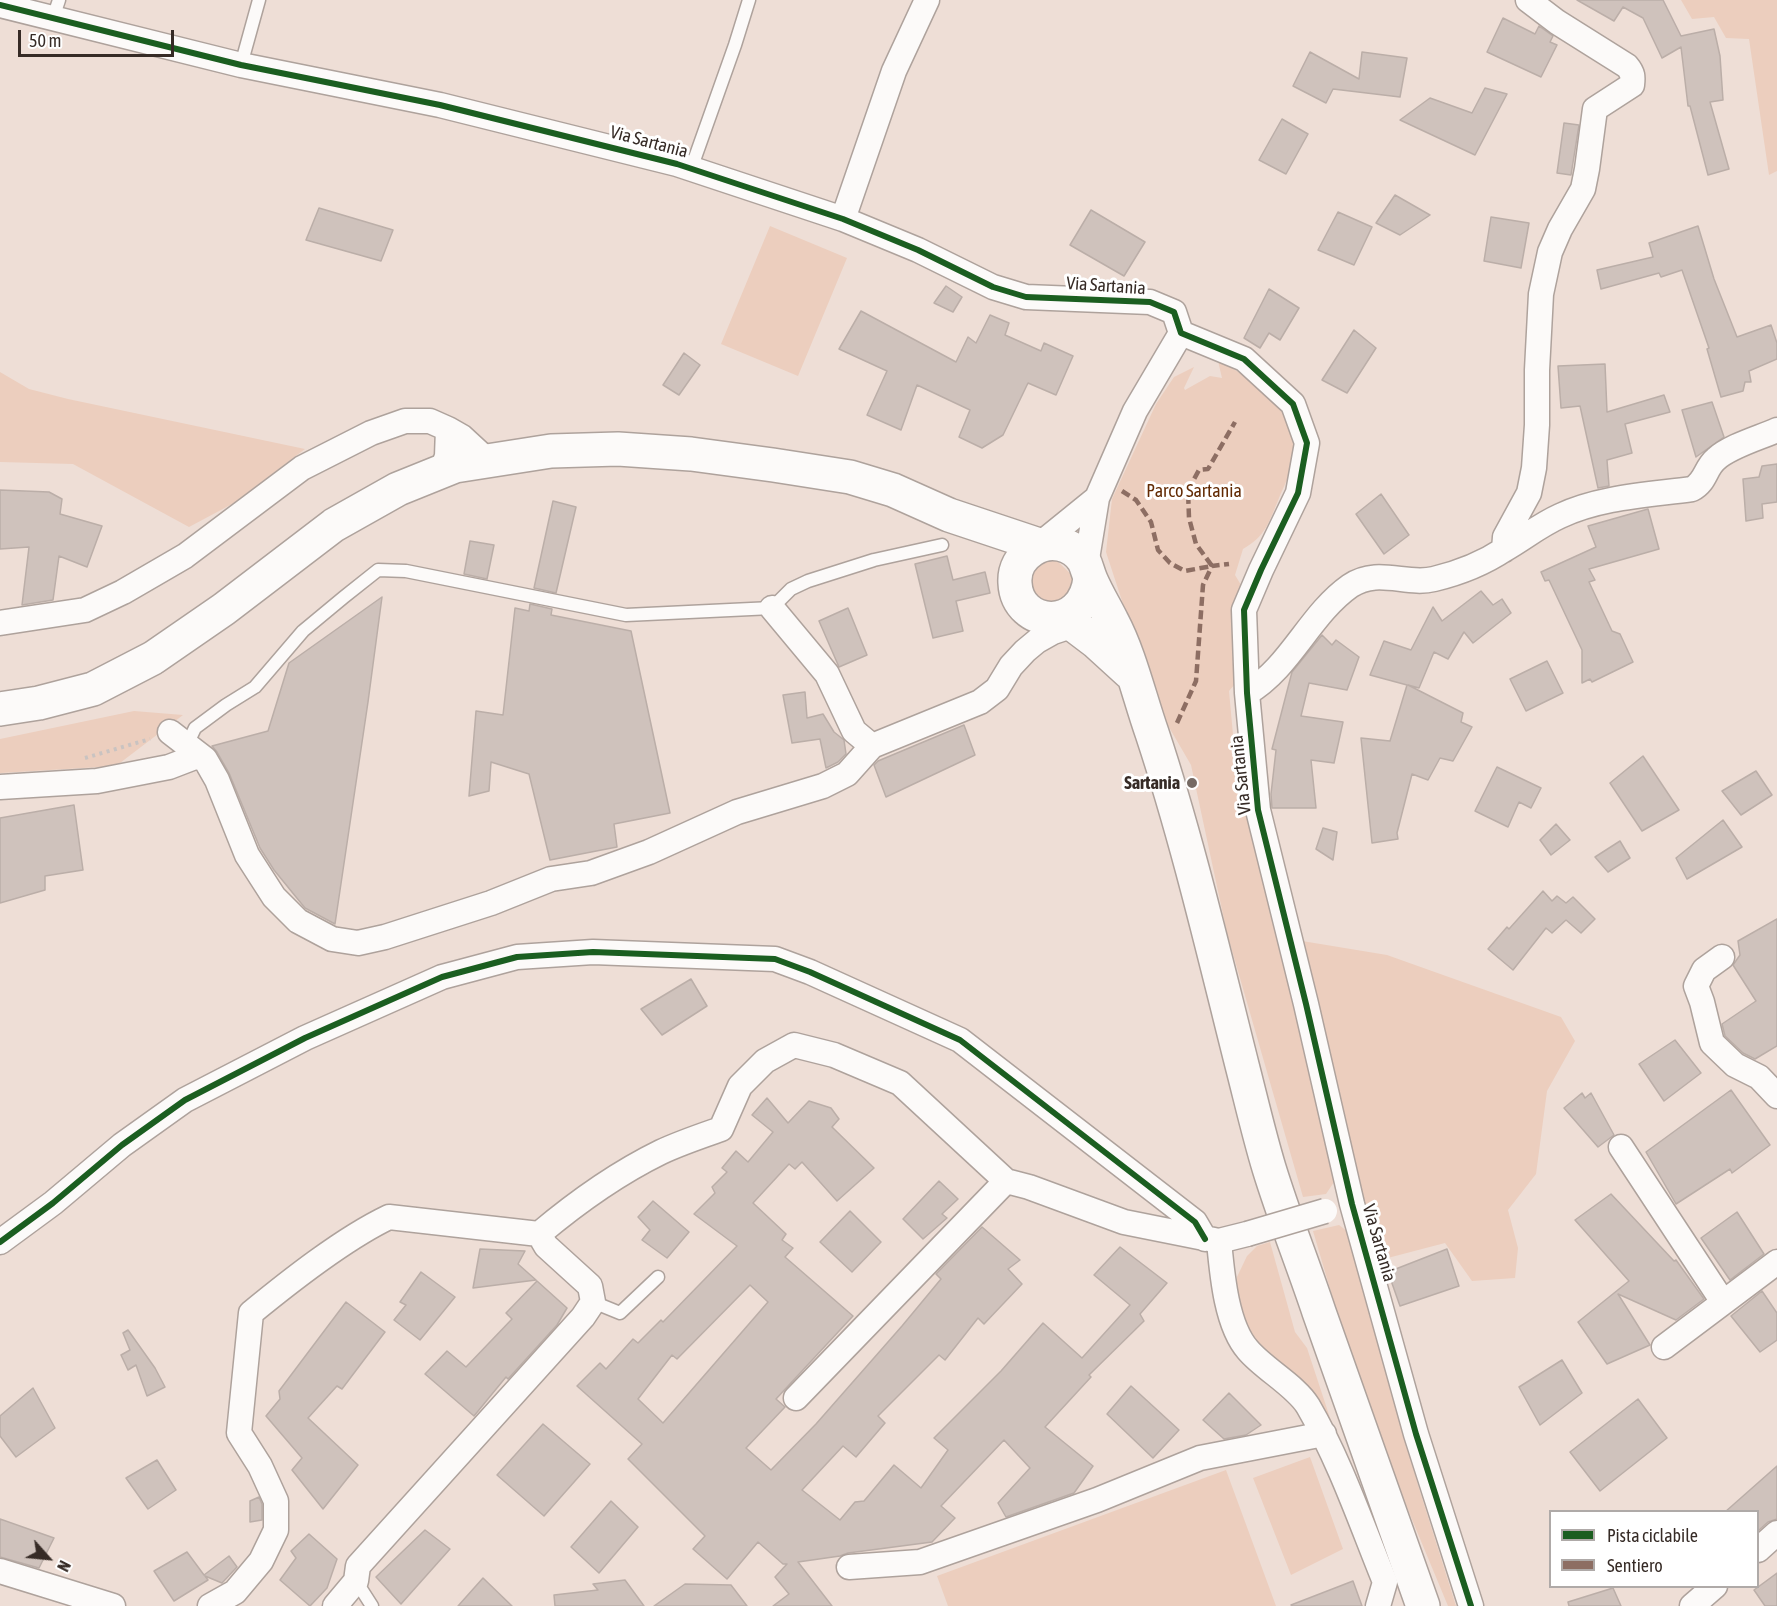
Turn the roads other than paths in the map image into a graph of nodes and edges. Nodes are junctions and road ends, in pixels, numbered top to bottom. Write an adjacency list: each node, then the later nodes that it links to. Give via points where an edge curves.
1 (259, 0): 7 (lane)
2 (749, 0): 8 (lane)
3 (927, 0): 9 (street, via 894,70)
4 (1528, 0): 17 (street, via 1627,66 1633,78 1632,86 1594,109 1583,189 1550,252 1541,294 1534,468 1529,493 1505,537)
5 (0, 6): 6 (street, Via Sartania)
6 (56, 9): 7 (street, Via Sartania)
7 (241, 65): 8 (street, Via Sartania, via 440,105)
8 (691, 169): 9 (street, Via Sartania)
9 (843, 219): 10 (street, Via Sartania, via 993,287 1026,297 1150,302 1174,312)
10 (1181, 333): 15 (street, via 1135,411); 26 (street, Via Sartania, via 1244,359 1293,404 1306,443 1298,493 1244,610)
11 (448, 429): 13 (street); 14 (street); 23 (street, via 430,421 405,421 371,433 302,468 185,556 123,592 85,610)
12 (1777, 430): 17 (street, via 1722,454 1709,466 1699,486 1597,502 1561,515)
13 (488, 461): 14 (street); 16 (street, via 551,451 618,449 691,454 850,477 892,490)
14 (442, 471): 27 (street, via 398,489 334,525 153,658 93,689)
15 (1097, 498): 18 (street); 19 (street)
16 (946, 530): 18 (street); 21 (lane, via 874,560 808,581 791,589)
17 (1504, 550): 26 (street, via 1466,569 1431,580 1380,576 1352,584 1324,608 1264,683)
18 (1028, 556): 19 (street, via 1053,543 1066,546 1078,553); 20 (street, via 1014,581)
19 (1088, 571): 22 (street, via 1088,590); 25 (street, via 1118,631)
20 (1024, 606): 22 (street, via 1035,615); 24 (street, via 1022,632)
21 (772, 608): 28 (lane, via 626,615 406,570 378,570 303,630 255,687 195,728); 29 (street, via 827,674 854,731)
22 (1068, 621): 24 (street, via 1025,651); 25 (street)
23 (0, 623)
24 (1011, 666): 29 (street, via 997,689 980,702)
25 (1132, 675): 57 (street, via 1174,800 1269,1168)
26 (1247, 693): 35 (street, Via Sartania, via 1258,810)
27 (0, 709)
28 (187, 745): 29 (street, via 217,780 247,855 274,897 298,921 332,939 358,943 491,903 551,879 591,873 737,812 823,786 847,774); 30 (street, via 195,757 169,767 97,781)
29 (872, 746)
30 (0, 788)
31 (1722, 957): 32 (street, via 1704,970 1696,986 1712,1043 1735,1065 1759,1077)
32 (1777, 1096)
33 (1621, 1147): 42 (street)
34 (1006, 1181): 36 (street, via 900,1083 834,1055 794,1045 765,1061 740,1086 721,1129 662,1152 614,1178 575,1203); 37 (street, via 1124,1222); 44 (street)
35 (1352, 1204): 37 (street, bridge); 58 (street, Via Sartania, via 1416,1434)
36 (539, 1234): 41 (street, via 546,1246 590,1286); 53 (street, via 389,1217 359,1233 251,1313 239,1433 276,1501 276,1530 261,1561 235,1592)
37 (1212, 1240): 38 (street, via 1195,1222 960,1040 776,959 593,952 517,957 442,977 305,1038 185,1101 122,1145 54,1203); 45 (street, via 1231,1319 1246,1349 1306,1402)
38 (0, 1242)
39 (1777, 1262): 42 (street)
40 (658, 1277): 41 (lane, via 620,1313)
41 (593, 1302): 50 (street, via 358,1566)
42 (1723, 1302): 43 (street)
43 (1664, 1347)
44 (796, 1398)
45 (1324, 1434): 48 (street, via 1200,1458 1097,1500 920,1562); 56 (street, via 1385,1582)
46 (1777, 1533): 47 (street)
47 (1759, 1549)
48 (849, 1567)
49 (0, 1571): 52 (street)
50 (356, 1581): 54 (street); 55 (lane)
51 (1714, 1588): 59 (street)
52 (113, 1606)
53 (210, 1606)
54 (335, 1606)
55 (372, 1606)
56 (1378, 1606)
57 (1423, 1606)
58 (1471, 1606)
59 (1692, 1606)

